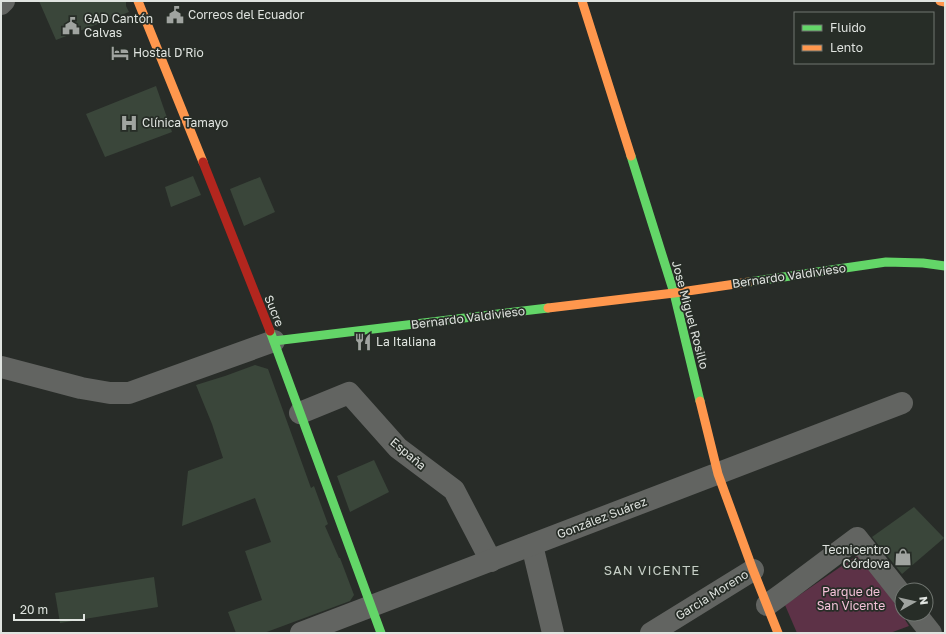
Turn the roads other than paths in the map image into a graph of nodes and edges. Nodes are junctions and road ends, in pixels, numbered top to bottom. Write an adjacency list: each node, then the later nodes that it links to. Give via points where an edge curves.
1 (4, 1): 6 (street)
2 (138, 1): 9 (main road, Sucre)
3 (582, 1): 8 (main road, Jose Miguel Rosillo)
4 (940, 1): 5 (main road)
5 (945, 2)
6 (1, 4)
7 (945, 266): 8 (main road, Bernardo Valdivieso, via 886,262)
8 (674, 292): 9 (main road, Bernardo Valdivieso); 13 (main road, Jose Miguel Rosillo)
9 (274, 341): 10 (street, Bernardo Valdivieso, via 129,393 110,394); 12 (main road, Sucre)
10 (1, 367)
11 (902, 403): 13 (street, González Suárez)
12 (300, 413): 15 (street, España, via 349,393 398,448 454,490); 19 (main road, Sucre)
13 (718, 474): 14 (street, González Suárez); 16 (main road, Jose Miguel Rosillo)
14 (532, 545): 15 (street, González Suárez); 23 (street)
15 (490, 561): 19 (street, González Suárez)
16 (753, 570): 18 (main road, Jose Miguel Rosillo); 24 (street, Garcia Moreno)
17 (894, 585): 18 (street, via 857,538)
18 (767, 605): 25 (main road, Jose Miguel Rosillo)
19 (371, 607): 21 (street, González Suárez); 22 (main road, Sucre)
20 (922, 622): 26 (street)
21 (301, 633)
22 (381, 633)
23 (553, 633)
24 (651, 633)
25 (778, 633)
26 (931, 633)

